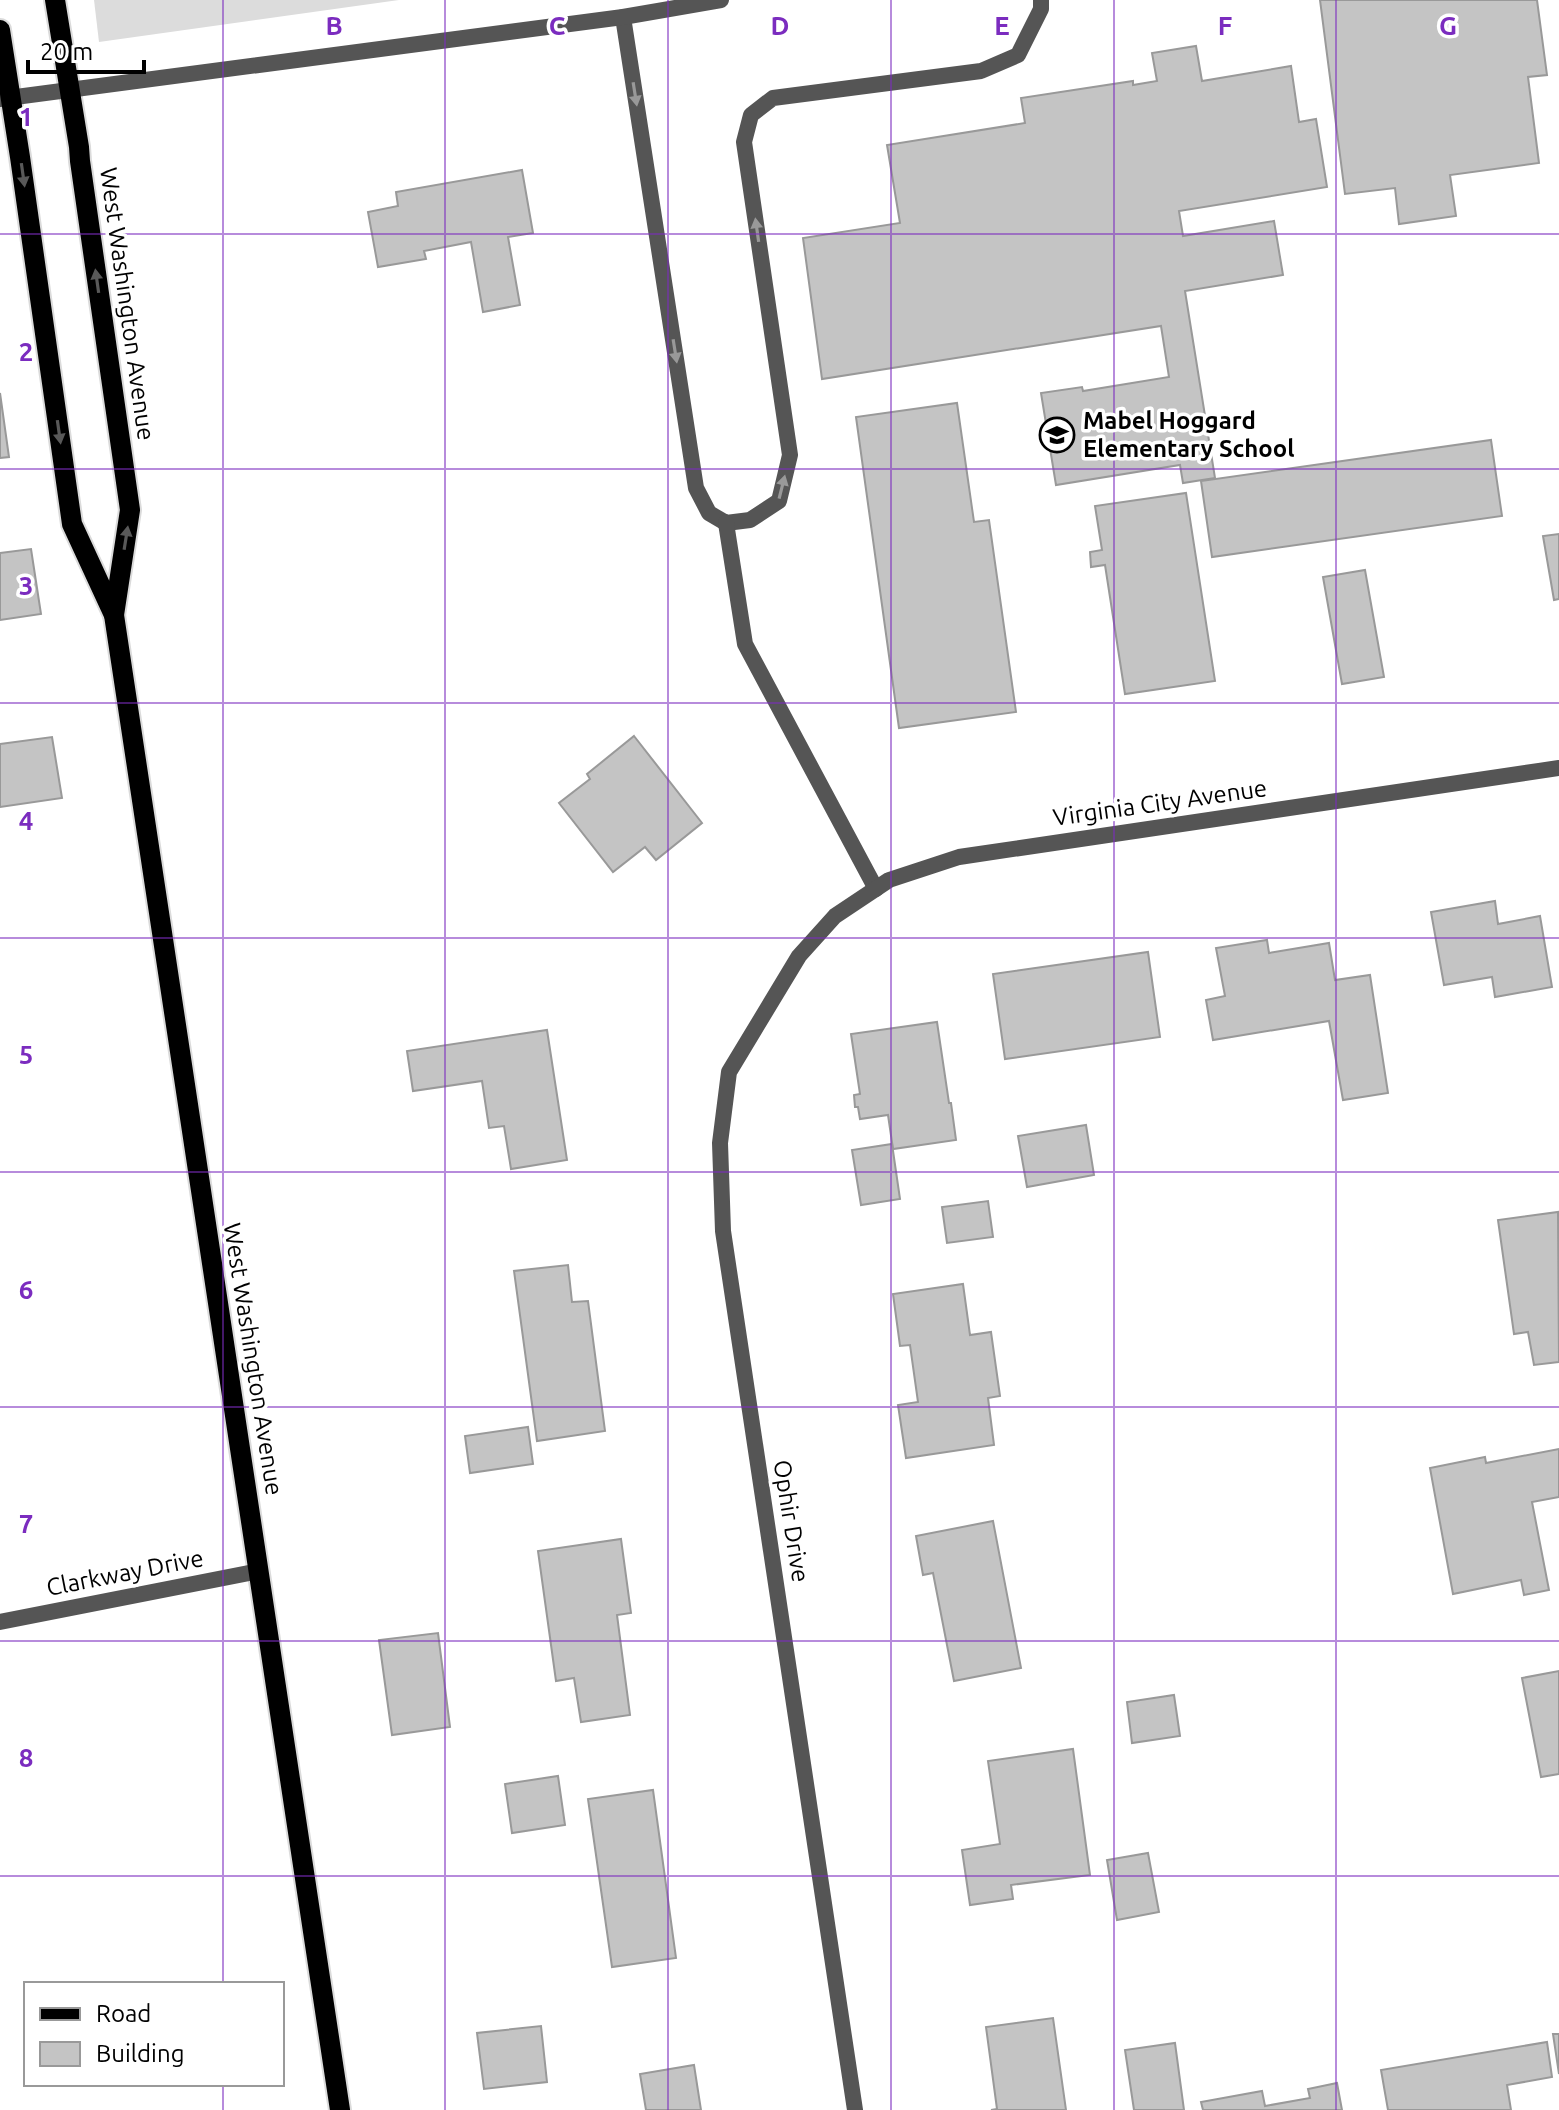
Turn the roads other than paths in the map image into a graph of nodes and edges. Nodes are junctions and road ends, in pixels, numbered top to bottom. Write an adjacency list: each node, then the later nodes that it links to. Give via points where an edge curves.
1 (55, 0): 7 (main road, West Washington Avenue)
2 (721, 0): 4 (street)
3 (1041, 0): 9 (street, one-way to 3, via 750,520 779,501 790,455 744,142 751,115 773,98 981,71 1018,55)
4 (695, 2): 5 (street)
5 (623, 17): 7 (street); 9 (street, one-way to 9, via 696,488 709,513)
6 (0, 30): 8 (main road, West Washington Avenue)
7 (69, 89): 8 (street); 10 (main road, West Washington Avenue, one-way to 7, via 130,510)
8 (5, 98): 10 (main road, West Washington Avenue, one-way to 10, via 72,524)
9 (726, 523): 12 (street, via 745,644)
10 (114, 615): 14 (main road, West Washington Avenue)
11 (1559, 768): 12 (street, Virginia City Avenue, via 959,857)
12 (876, 889): 13 (street, Virginia City Avenue, via 835,916)
13 (799, 956): 17 (street, Ophir Drive, via 729,1072 720,1143 723,1231)
14 (259, 1571): 15 (street, Clarkway Drive); 16 (main road, West Washington Avenue)
15 (0, 1622)
16 (340, 2110)
17 (855, 2110)

